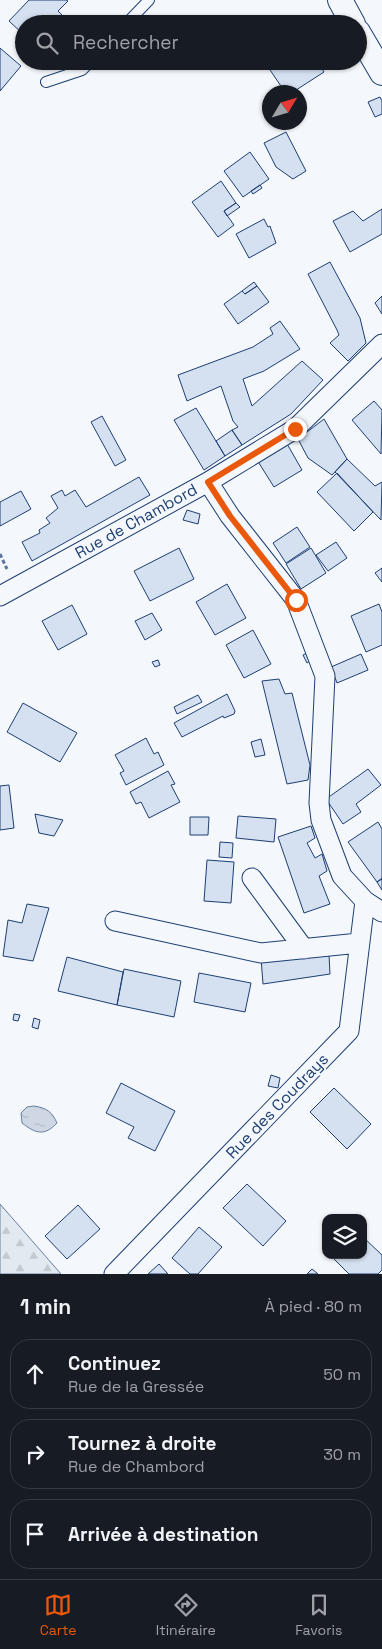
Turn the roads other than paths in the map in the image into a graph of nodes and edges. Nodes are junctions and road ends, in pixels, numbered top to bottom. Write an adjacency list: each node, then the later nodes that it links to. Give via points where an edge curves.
1 (149, 0): 3 (lane)
2 (340, 0): 4 (street)
3 (135, 15)
4 (348, 15)
5 (367, 47): 7 (street)
6 (82, 70): 8 (lane)
7 (382, 73)
8 (46, 82)
9 (382, 344): 10 (street, Rue de Chambord, via 295,429)
10 (208, 482): 11 (street, Rue de Chambord); 13 (street, via 230,516 296,600 325,676 318,803 321,820 342,876)
11 (0, 596)
12 (252, 878): 17 (street)
13 (365, 901): 14 (street); 16 (street, Rue des Coudrays)
14 (382, 912)
15 (115, 921): 17 (street, via 261,953)
16 (358, 943): 17 (street); 18 (street, Rue des Coudrays, via 349,1031)
17 (304, 949)
18 (114, 1274)

